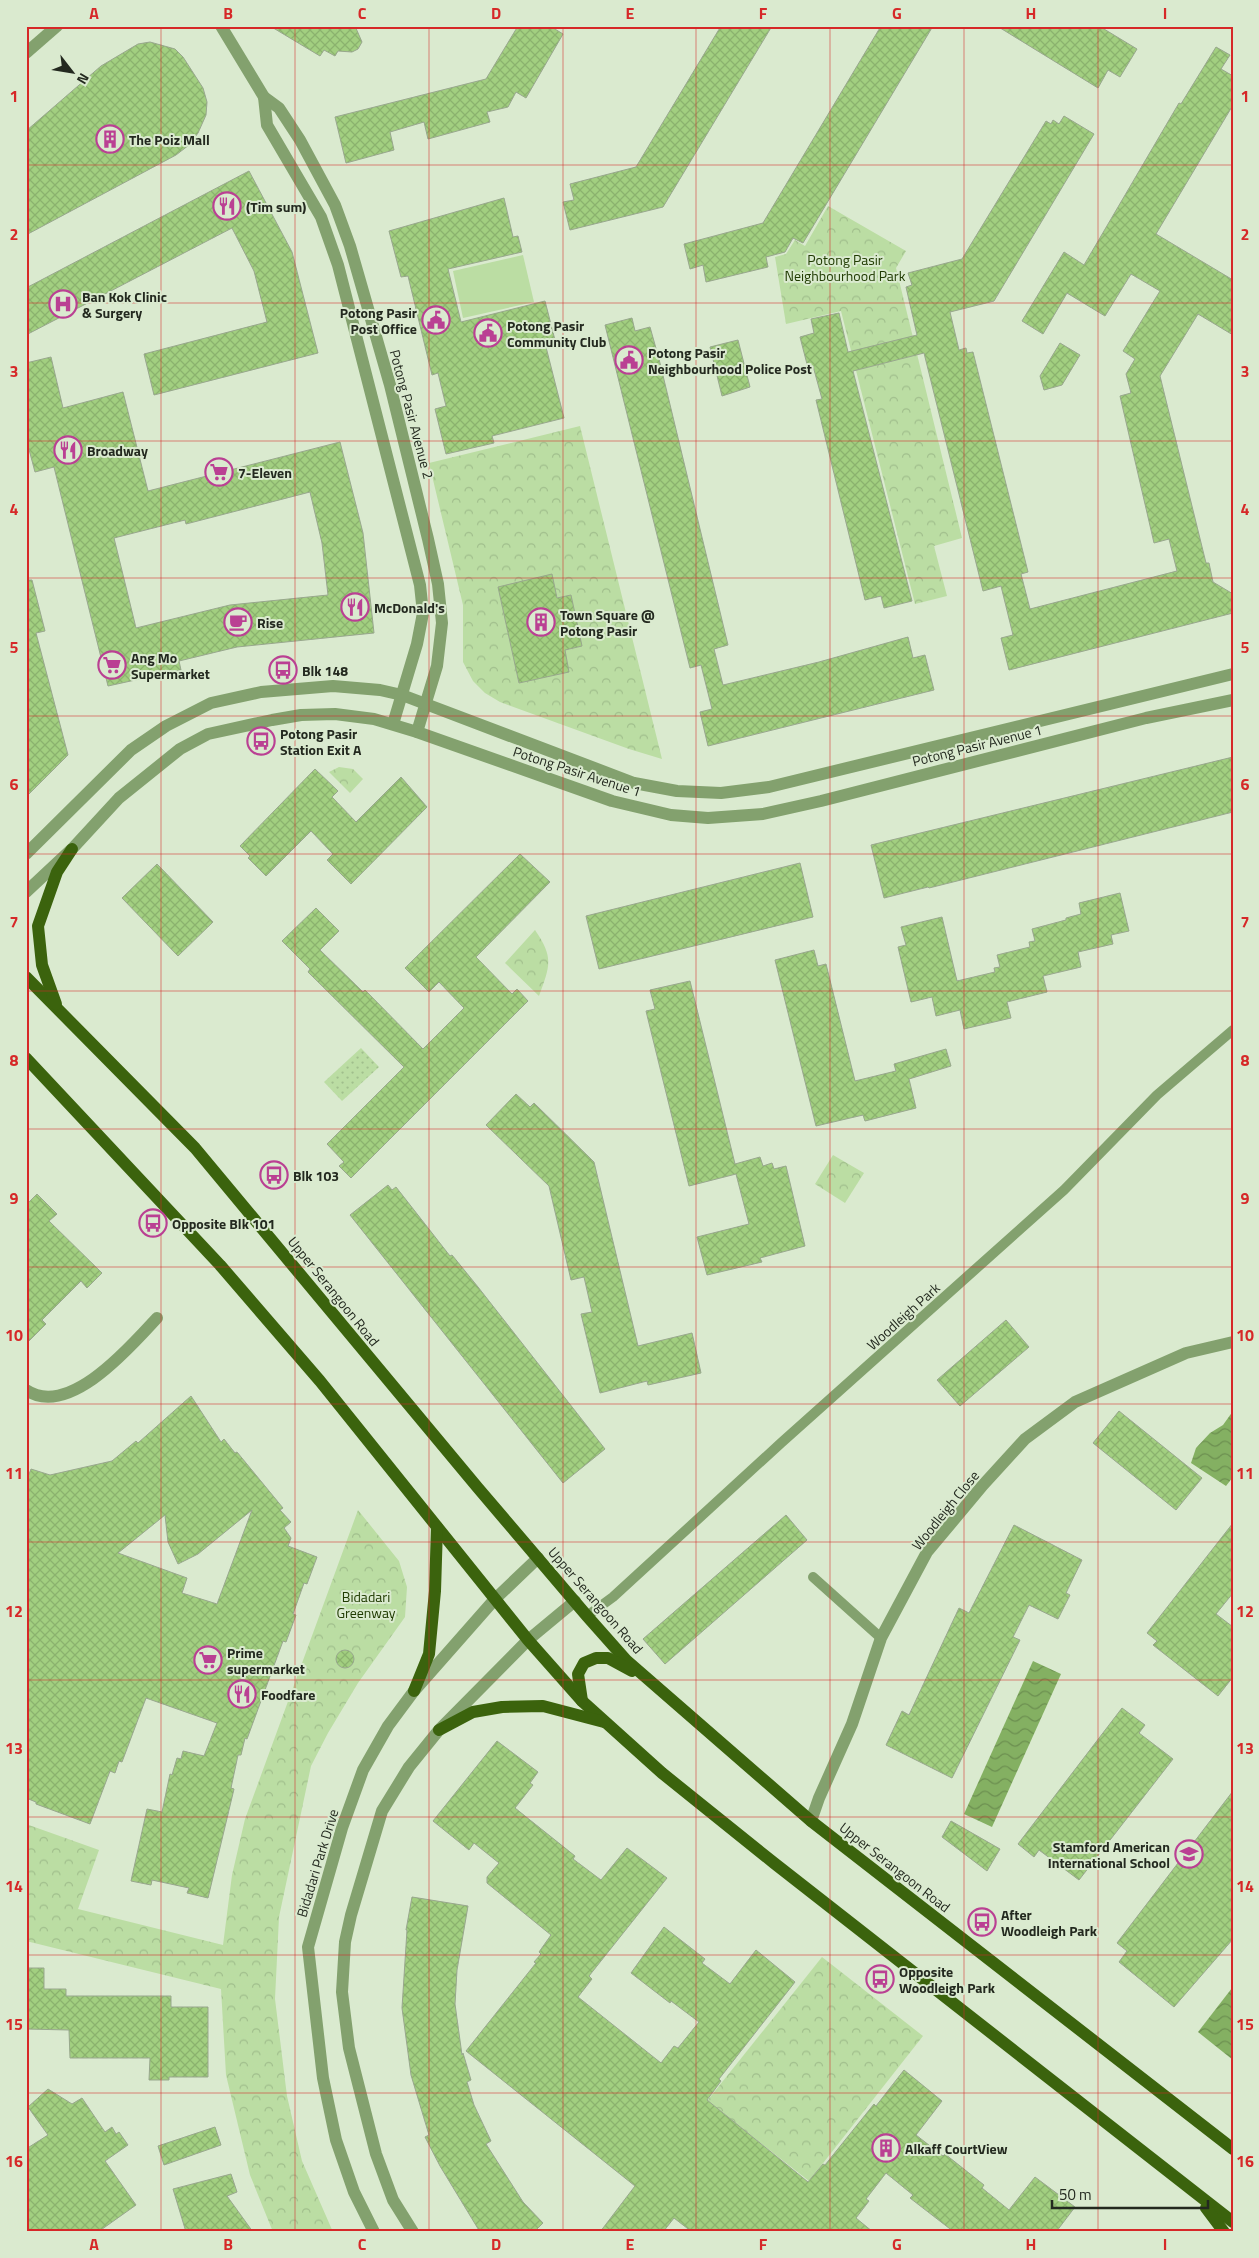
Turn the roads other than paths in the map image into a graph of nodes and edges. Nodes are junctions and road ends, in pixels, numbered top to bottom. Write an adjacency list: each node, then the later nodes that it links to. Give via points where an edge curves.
1 (57, 26): 3 (street)
2 (221, 26): 4 (street, Potong Pasir Avenue 2)
3 (26, 53)
4 (264, 97): 6 (street, Potong Pasir Avenue 2, via 267,125 321,217 338,265 420,585 423,613); 8 (street, Potong Pasir Avenue 2, via 280,108 335,205 350,246 392,394 439,594 440,648)
5 (1233, 674): 8 (street, Potong Pasir Avenue 1, via 769,787 720,793 677,791 634,783)
6 (402, 695): 8 (street, Potong Pasir Avenue 1); 9 (street, Potong Pasir Avenue 2); 12 (street, Potong Pasir Avenue 1, via 333,686 261,692 211,703 166,726 131,750)
7 (1233, 700): 10 (street, Potong Pasir Avenue 1, via 1146,718 821,801 763,814 708,818 671,815 612,801)
8 (426, 704): 10 (street, Potong Pasir Avenue 2)
9 (393, 724): 10 (street, Potong Pasir Avenue 1); 11 (street, Potong Pasir Avenue 1, via 335,714 241,725 208,734 180,749 119,798)
10 (417, 732)
11 (72, 849): 13 (street, Potong Pasir Avenue 1); 15 (main road, via 57,872 38,926 42,965)
12 (26, 854)
13 (26, 892)
14 (26, 977): 15 (main road, Upper Serangoon Road)
15 (58, 1009): 22 (main road, Upper Serangoon Road, via 195,1148)
16 (1233, 1030): 26 (lane, Woodleigh Park, via 1157,1095 1064,1190 613,1598)
17 (29, 1063): 21 (main road, via 226,1272 320,1381)
18 (157, 1318): 20 (street, via 127,1350 82,1386 62,1397 44,1398)
19 (1233, 1342): 27 (street, Woodleigh Close, via 1186,1353 1075,1402 1025,1439 927,1552)
20 (26, 1390)
21 (437, 1527): 24 (main road); 30 (main road, via 429,1654)
22 (538, 1558): 24 (street, Bidadari Park Drive); 25 (main road, Upper Serangoon Road)
23 (813, 1577): 27 (lane)
24 (495, 1599): 28 (main road); 30 (street, Bidadari Park Drive)
25 (575, 1602): 26 (main road, Upper Serangoon Road); 28 (street)
26 (587, 1616): 29 (main road, Upper Serangoon Road)
27 (881, 1638): 34 (street, Woodleigh Close, via 852,1724)
28 (528, 1640): 31 (main road); 33 (street)
29 (648, 1679): 31 (main road, via 608,1658 596,1658 584,1663 578,1674); 34 (main road, Upper Serangoon Road)
30 (414, 1691): 38 (street, Bidadari Park Drive, via 388,1726 363,1770 342,1828 308,1947 323,2078 336,2140 354,2192)
31 (582, 1702): 32 (main road)
32 (606, 1722): 33 (main road, via 543,1706 502,1707 473,1712); 36 (main road, via 662,1773 774,1863)
33 (439, 1730): 39 (street, via 409,1767 382,1811 345,1942 342,1992 349,2048 376,2154 394,2200)
34 (812, 1821): 35 (main road, Upper Serangoon Road)
35 (1233, 2149)
36 (1195, 2193): 37 (main road); 40 (main road)
37 (1233, 2222)
38 (374, 2232)
39 (413, 2232)
40 (1224, 2232)

